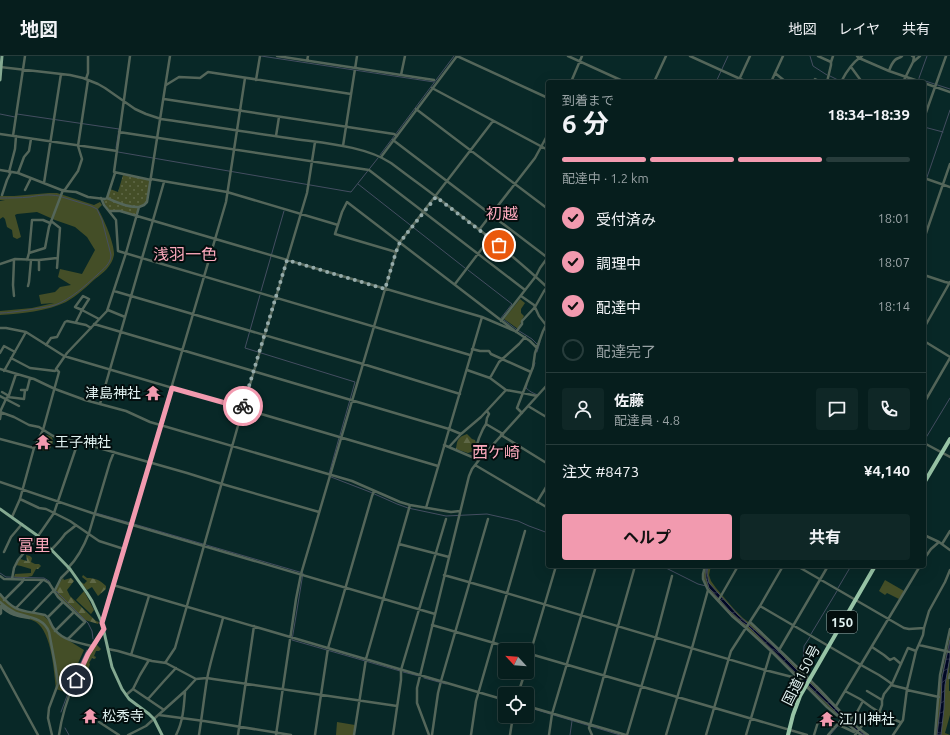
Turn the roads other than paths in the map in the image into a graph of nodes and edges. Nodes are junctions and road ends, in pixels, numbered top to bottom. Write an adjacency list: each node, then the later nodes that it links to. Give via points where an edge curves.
1 (2, 56): 31 (main road)
2 (25, 56): 34 (street)
3 (88, 56): 41 (street)
4 (130, 56): 64 (street)
5 (170, 56): 58 (street)
6 (260, 56): 43 (street)
7 (276, 56): 27 (street)
8 (308, 56): 27 (street)
9 (357, 56): 32 (street)
10 (405, 56): 38 (street)
11 (457, 56): 59 (street); 62 (street)
12 (568, 56): 28 (street)
13 (582, 56): 28 (street)
14 (666, 56): 47 (street)
15 (690, 56): 48 (street)
16 (750, 56): 48 (street)
17 (783, 56): 36 (street)
18 (818, 56): 29 (street)
19 (833, 56): 29 (street)
20 (862, 56): 25 (street)
21 (902, 56): 26 (street)
22 (912, 56): 30 (street)
23 (920, 56): 30 (street)
24 (946, 56): 57 (street)
25 (858, 57): 33 (street); 35 (street)
26 (896, 57): 35 (street)
27 (307, 61): 32 (street)
28 (580, 61): 45 (street); 46 (street)
29 (831, 62): 51 (street)
30 (913, 62): 39 (street)
31 (1, 67): 34 (street); 42 (main road)
32 (355, 68): 38 (street); 61 (street)
33 (851, 68): 52 (street); 53 (street)
34 (23, 70): 37 (street); 75 (street)
35 (889, 71): 39 (street)
36 (775, 72): 49 (street); 50 (street)
37 (61, 74): 41 (street); 83 (street)
38 (402, 75): 44 (street)
39 (906, 77): 54 (street); 55 (street)
40 (245, 78): 43 (street); 58 (street, via 208,72 200,78 179,77); 66 (street)
41 (87, 79): 64 (street); 85 (street)
42 (0, 80)
43 (256, 80): 61 (street)
44 (434, 80)
45 (572, 80)
46 (621, 80)
47 (655, 80)
48 (739, 80)
49 (772, 80)
50 (784, 80)
51 (828, 80)
52 (842, 80)
53 (860, 80)
54 (904, 80)
55 (916, 80)
56 (926, 83): 57 (street)
57 (935, 85): 60 (street); 67 (street)
58 (166, 86): 63 (street)
59 (432, 88): 65 (street); 70 (street)
60 (950, 92)
61 (351, 94): 71 (street)
62 (546, 97)
63 (164, 99): 66 (street); 69 (street)
64 (124, 101): 69 (street, via 140,112); 73 (street)
65 (416, 109): 78 (street); 91 (street)
66 (240, 111): 68 (street); 72 (street)
67 (926, 112)
68 (279, 117): 71 (street); 77 (street)
69 (161, 119): 72 (street); 79 (street)
70 (493, 121): 87 (street); 91 (street)
71 (346, 127): 78 (street); 86 (street)
72 (237, 130): 77 (street); 89 (street)
73 (119, 132): 79 (street); 90 (street)
74 (0, 134): 75 (street)
75 (13, 136): 76 (street)
76 (16, 136): 81 (street); 96 (street)
77 (276, 136): 84 (street)
78 (397, 136): 82 (street)
79 (158, 138): 89 (street); 101 (street)
80 (546, 138): 87 (street)
81 (31, 139): 83 (street); 97 (street, via 29,151)
82 (393, 140): 92 (street); 102 (street)
83 (51, 142): 85 (street); 104 (street)
84 (315, 142): 86 (street); 93 (street)
85 (78, 146): 90 (street); 109 (street, via 82,159 78,171)
86 (343, 146): 92 (street)
87 (541, 147): 88 (street); 105 (street)
88 (546, 149)
89 (234, 150): 93 (street); 110 (street)
90 (117, 151): 98 (street)
91 (471, 151): 102 (street); 105 (street)
92 (381, 157): 112 (street)
93 (312, 161): 118 (street, via 369,170); 119 (street, via 307,193)
94 (950, 164): 106 (street)
95 (0, 170): 96 (street)
96 (10, 172): 97 (street); 111 (street)
97 (18, 173): 99 (street)
98 (115, 173): 101 (street); 114 (street)
99 (31, 178): 104 (street); 108 (street)
100 (926, 179): 106 (street)
101 (151, 180): 103 (street); 115 (street, via 147,202)
102 (447, 181): 112 (street); 120 (street)
103 (164, 182): 110 (street); 122 (street)
104 (44, 183): 109 (street)
105 (514, 184): 116 (street); 120 (street)
106 (943, 185): 107 (street); 126 (street)
107 (950, 187)
108 (25, 190)
109 (64, 190): 113 (street); 123 (street)
110 (227, 192): 119 (street); 128 (street)
111 (2, 195)
112 (436, 197): 118 (street); 125 (street)
113 (100, 198): 114 (street); 117 (street)
114 (107, 198): 115 (street)
115 (139, 207): 121 (street)
116 (546, 208)
117 (109, 211): 121 (street, via 117,210); 132 (street, via 116,220 118,251)
118 (424, 212): 129 (street); 133 (street)
119 (300, 214): 124 (street); 141 (street)
120 (491, 215): 125 (street); 134 (street)
121 (136, 216): 122 (street); 132 (street)
122 (153, 221): 128 (street); 136 (street)
123 (50, 222): 131 (street, via 46,248); 131 (street, via 32,220); 135 (street, via 60,228)
124 (338, 225): 129 (street, via 347,202); 130 (street, via 335,234)
125 (479, 230): 127 (street)
126 (926, 233)
127 (490, 238): 133 (street); 147 (street)
128 (215, 239): 141 (street); 146 (street)
129 (400, 242): 130 (street); 150 (street)
130 (396, 252): 153 (street)
131 (29, 253): 138 (street)
132 (126, 253): 136 (street); 156 (street)
133 (478, 254): 150 (street); 154 (street)
134 (546, 256)
135 (57, 258): 140 (street); 144 (street)
136 (142, 258): 146 (street); 157 (street)
137 (14, 260): 138 (street); 143 (street); 158 (street)
138 (27, 260): 139 (street)
139 (31, 260): 140 (street); 152 (street)
140 (39, 260): 145 (street)
141 (287, 260): 153 (street); 160 (street)
142 (546, 261): 147 (street)
143 (0, 264)
144 (57, 268)
145 (39, 270)
146 (204, 276): 160 (street); 164 (street)
147 (536, 276): 151 (street); 154 (street)
148 (926, 276): 149 (street)
149 (950, 282): 172 (street)
150 (455, 284): 168 (street)
151 (546, 285)
152 (28, 286)
153 (385, 289): 166 (street); 173 (street)
154 (525, 290): 159 (street)
155 (546, 290): 161 (street)
156 (114, 291): 157 (street); 163 (street)
157 (131, 295): 164 (street); 165 (street)
158 (14, 296)
159 (520, 296): 161 (street); 168 (street)
160 (276, 297): 173 (street); 180 (street)
161 (535, 307): 171 (street); 177 (street)
162 (82, 310): 162 (street, via 88,299 83,296 75,307); 167 (street); 169 (street)
163 (108, 310): 165 (street); 167 (street)
164 (193, 313): 180 (street); 186 (street)
165 (125, 317): 179 (street)
166 (482, 317): 177 (street); 185 (street)
167 (99, 319): 170 (street)
168 (501, 321): 177 (street)
169 (76, 322): 176 (street); 183 (street, via 64,322 57,337 51,338)
170 (94, 324): 176 (street); 179 (street)
171 (546, 324)
172 (926, 324)
173 (374, 326): 189 (street); 194 (street)
174 (546, 326): 184 (street)
175 (0, 328): 178 (street)
176 (91, 328): 190 (street)
177 (515, 331): 181 (street)
178 (26, 332): 183 (street); 187 (street)
179 (120, 332): 186 (street); 197 (street)
180 (265, 335): 194 (street); 200 (street)
181 (525, 337): 184 (street); 192 (street)
182 (926, 343): 193 (street)
183 (46, 345): 190 (street)
184 (537, 348): 201 (street)
185 (472, 349): 189 (street); 192 (street, via 489,351)
186 (182, 350): 200 (street); 206 (street)
187 (15, 352): 188 (street, via 4,346); 191 (street)
188 (0, 353)
189 (470, 355): 198 (street)
190 (64, 356): 196 (street); 197 (street)
191 (11, 358): 196 (street, via 30,368); 199 (street)
192 (503, 358): 201 (street); 204 (street)
193 (950, 358): 216 (street)
194 (363, 364): 212 (street); 217 (street)
195 (0, 369): 199 (street)
196 (56, 370): 208 (street, via 59,372)
197 (109, 370): 206 (street); 218 (street)
198 (466, 370): 204 (street); 212 (street)
199 (4, 371): 202 (street)
200 (254, 371): 217 (street); 221 (street)
201 (531, 372): 207 (street)
202 (16, 374): 203 (street); 215 (street)
203 (30, 378): 208 (street); 215 (street, via 27,390 23,390 24,399)
204 (490, 378): 209 (street)
205 (546, 386): 214 (street)
206 (172, 388): 221 (street); 228 (street)
207 (525, 389): 211 (street); 214 (street)
208 (55, 390): 218 (street); 230 (street)
209 (506, 390): 211 (street); 222 (street)
210 (2, 392): 215 (street)
211 (523, 393): 214 (street); 224 (street, via 517,408)
212 (460, 394): 229 (street)
213 (0, 396): 215 (street)
214 (536, 396): 220 (street)
215 (7, 397): 219 (street); 223 (street)
216 (926, 399)
217 (352, 400): 229 (street); 233 (street)
218 (100, 404): 228 (street)
219 (19, 406)
220 (528, 406): 224 (street); 225 (street)
221 (243, 408): 233 (street); 239 (street)
222 (487, 411): 227 (street, via 489,414); 231 (street)
223 (0, 412): 226 (street); 230 (street)
224 (522, 413): 232 (street)
225 (546, 417)
226 (0, 419)
227 (486, 424): 232 (street); 244 (street)
228 (160, 425): 239 (street); 247 (street)
229 (449, 429): 231 (street); 238 (street)
230 (43, 430): 236 (street, via 53,436); 241 (street)
231 (460, 434): 240 (street)
232 (502, 434): 246 (street); 248 (street)
233 (341, 437): 250 (street); 251 (street)
234 (0, 438): 241 (street)
235 (950, 439): 243 (highway)
236 (78, 442): 242 (street); 259 (street)
237 (926, 443): 243 (street)
238 (444, 445): 240 (street); 250 (street)
239 (233, 446): 251 (street); 254 (street)
240 (448, 447): 244 (street)
241 (34, 448): 256 (street)
242 (114, 452): 247 (street); 268 (street)
243 (942, 453): 245 (street); 252 (highway)
244 (473, 457): 246 (street)
245 (950, 457)
246 (479, 460): 249 (street)
247 (149, 462): 254 (street); 274 (street)
248 (546, 463)
249 (475, 465): 260 (street); 265 (street, via 469,476)
250 (438, 466): 263 (street)
251 (330, 475): 257 (street); 266 (street)
252 (926, 480)
253 (0, 482): 256 (street)
254 (222, 484): 266 (street); 282 (street)
255 (546, 487): 260 (street)
256 (22, 490): 258 (street); 259 (street)
257 (374, 491): 261 (street); 314 (street)
258 (20, 499): 267 (street); 269 (street)
259 (59, 502): 267 (street); 268 (street)
260 (537, 502): 262 (street)
261 (410, 505): 263 (street); 281 (street)
262 (546, 507)
263 (426, 508): 265 (street)
264 (0, 509): 269 (main road)
265 (460, 511): 289 (street)
266 (319, 512): 302 (street)
267 (54, 514): 273 (street); 278 (street)
268 (95, 514): 274 (street); 277 (street)
269 (12, 517): 272 (main road)
270 (446, 519): 287 (street)
271 (488, 519): 312 (street)
272 (22, 524): 278 (main road); 286 (street, via 11,537)
273 (76, 524): 277 (street); 284 (street)
274 (131, 524): 282 (street); 283 (street)
275 (525, 531): 317 (street)
276 (950, 531): 280 (street)
277 (89, 533): 283 (street, via 99,541); 290 (street)
278 (38, 536): 284 (main road); 306 (street, via 18,560)
279 (926, 536): 280 (street)
280 (940, 543): 285 (street); 288 (street)
281 (399, 544): 287 (street); 320 (street)
282 (204, 546): 302 (street); 328 (street)
283 (124, 548): 313 (street)
284 (51, 550): 290 (main road)
285 (950, 550)
286 (4, 552)
287 (436, 554): 289 (street); 330 (street)
288 (926, 556)
289 (449, 557): 303 (street)
290 (69, 568): 316 (street, via 60,578); 341 (main road, via 92,601)
291 (555, 568): 326 (street)
292 (595, 568): 335 (street)
293 (634, 568): 345 (street)
294 (704, 568): 315 (street, via 703,577)
295 (737, 568): 323 (street)
296 (782, 568): 327 (street)
297 (801, 568): 309 (street)
298 (827, 568): 309 (street)
299 (874, 568): 322 (highway, 国道150号 / 150)
300 (919, 568): 339 (street)
301 (950, 570): 347 (street, via 929,611)
302 (302, 574): 314 (street); 352 (street)
303 (444, 575): 312 (street); 334 (street)
304 (0, 576): 307 (street)
305 (672, 576): 353 (street)
306 (12, 578): 307 (street); 308 (street)
307 (4, 579): 311 (street)
308 (24, 579): 310 (street); 321 (street)
309 (820, 579): 322 (street); 343 (street)
310 (44, 580): 316 (street); 329 (street)
311 (0, 582)
312 (470, 582): 317 (street); 351 (street)
313 (113, 585): 319 (street); 341 (street)
314 (346, 587): 320 (street); 362 (street)
315 (708, 590): 323 (street); 363 (street)
316 (54, 592): 325 (street); 331 (street)
317 (507, 593): 326 (street); 355 (street)
318 (0, 594): 321 (street)
319 (149, 596): 328 (street); 370 (street)
320 (383, 598): 330 (street); 372 (street)
321 (4, 600): 329 (street)
322 (855, 600): 339 (street); 360 (highway, 国道150号 / 150)
323 (718, 601): 346 (street)
324 (0, 602): 338 (street, via 12,611)
325 (63, 602): 332 (street); 336 (street)
326 (544, 604): 335 (street); 356 (street)
327 (760, 606): 340 (street); 343 (street)
328 (187, 607): 337 (street); 375 (street, via 175,648)
329 (16, 608): 331 (street)
330 (419, 609): 334 (street); 381 (street)
331 (32, 612): 336 (street)
332 (74, 612): 350 (street); 354 (street, via 84,622)
333 (0, 614): 338 (street, via 1,606 8,613)
334 (435, 614): 342 (street)
335 (582, 615): 345 (street); 376 (street)
336 (48, 617): 350 (street)
337 (223, 618): 344 (street); 386 (street)
338 (36, 619): 438 (street, via 49,632 57,674 58,684 48,718)
339 (888, 619): 347 (street, via 904,628); 361 (street)
340 (750, 622): 346 (street); 366 (street)
341 (102, 623): 348 (main road)
342 (432, 625): 351 (street); 384 (street)
343 (793, 625): 360 (street); 366 (street)
344 (254, 626): 352 (street); 392 (street)
345 (618, 626): 353 (street); 385 (street)
346 (746, 628): 365 (street); 373 (street)
347 (924, 628): 358 (street)
348 (104, 629): 359 (street); 364 (main road)
349 (950, 629): 368 (street)
350 (55, 631): 354 (street)
351 (456, 632): 355 (street); 391 (street)
352 (291, 637): 362 (street); 397 (street)
353 (656, 637): 363 (street); 394 (street)
354 (68, 640): 359 (street)
355 (493, 643): 357 (street); 402 (street)
356 (531, 643)
357 (498, 644)
358 (919, 645): 367 (street); 368 (street)
359 (92, 646): 439 (street, via 69,697)
360 (828, 646): 379 (street); 390 (highway, 国道150号 / 150)
361 (872, 647): 377 (street, via 890,660 894,658); 379 (street)
362 (328, 648): 372 (street); 403 (street)
363 (692, 648): 373 (street); 405 (street)
364 (108, 649): 370 (street); 404 (main road, via 112,667)
365 (771, 650): 382 (street); 389 (street)
366 (779, 650): 390 (street)
367 (916, 651): 377 (street, via 908,648); 398 (street)
368 (945, 651): 369 (street); 406 (street)
369 (950, 652)
370 (131, 655): 374 (street)
371 (534, 655): 376 (street)
372 (366, 659): 381 (street); 410 (street)
373 (728, 659): 382 (street); 415 (street)
374 (149, 660): 375 (street); 396 (street)
375 (165, 663): 380 (street)
376 (567, 664): 385 (street); 418 (street)
377 (901, 664): 393 (street)
378 (0, 665): 437 (street)
379 (861, 665): 393 (street, via 879,674); 400 (street)
380 (176, 668): 388 (street); 408 (street)
381 (402, 670): 384 (street); 412 (street)
382 (765, 670): 389 (street); 422 (street)
383 (950, 674): 387 (street)
384 (420, 675): 391 (street); 450 (street, via 417,703)
385 (604, 675): 394 (street); 430 (street)
386 (207, 678): 388 (street); 392 (street); 425 (street)
387 (949, 678)
388 (196, 679): 399 (street)
389 (800, 679): 395 (street)
390 (809, 679): 395 (highway, 国道150号 / 150); 413 (street)
391 (441, 681): 402 (street); 451 (street)
392 (245, 684): 397 (street); 431 (street)
393 (892, 685): 398 (street); 409 (street)
394 (641, 686): 405 (street); 456 (street)
395 (805, 686): 423 (street); 433 (highway, 国道150号 / 150)
396 (132, 689): 404 (street); 408 (street)
397 (283, 689): 403 (street); 435 (street)
398 (907, 690): 406 (street); 427 (street, via 903,720)
399 (185, 691): 416 (street); 420 (street)
400 (845, 691): 411 (street); 413 (street)
401 (867, 691): 409 (street)
402 (478, 692): 407 (street); 452 (street)
403 (321, 694): 410 (street); 447 (street)
404 (126, 695): 421 (main road)
405 (678, 697): 415 (street); 457 (street)
406 (939, 697): 467 (street)
407 (498, 698)
408 (148, 699): 416 (street)
409 (882, 700): 417 (street)
410 (359, 701): 412 (street); 448 (street)
411 (863, 701): 417 (street); 424 (street)
412 (397, 706): 449 (street)
413 (836, 706): 424 (street)
414 (534, 708): 418 (street)
415 (714, 708): 422 (street); 458 (street)
416 (164, 710): 419 (street)
417 (879, 713): 427 (street); 434 (street, via 872,722 867,720)
418 (552, 714): 430 (street); 454 (street)
419 (159, 715): 420 (street); 421 (street)
420 (182, 718): 425 (street); 443 (street)
421 (154, 719): 441 (street); 442 (main road)
422 (751, 719): 433 (street); 459 (street)
423 (842, 719): 429 (street); 436 (street)
424 (849, 720): 434 (street)
425 (202, 721): 431 (street); 444 (street)
426 (100, 722): 440 (street)
427 (900, 722): 466 (street)
428 (512, 723): 453 (street)
429 (837, 724): 432 (street); 436 (street)
430 (590, 725): 455 (street); 456 (street)
431 (239, 726): 435 (street); 445 (street)
432 (834, 728): 462 (street, via 818,722); 463 (street)
433 (789, 730): 460 (highway, 国道150号 / 150); 461 (street)
434 (859, 730): 436 (street); 465 (street)
435 (276, 734): 446 (street)
436 (856, 734): 464 (street)
437 (38, 735)
438 (52, 735)
439 (59, 735)
440 (119, 735)
441 (128, 735)
442 (162, 735)
443 (176, 735)
444 (199, 735)
445 (238, 735)
446 (291, 735)
447 (315, 735)
448 (354, 735)
449 (393, 735)
450 (429, 735)
451 (432, 735)
452 (471, 735)
453 (510, 735)
454 (549, 735)
455 (592, 735)
456 (626, 735)
457 (666, 735)
458 (706, 735)
459 (746, 735)
460 (788, 735)
461 (807, 735)
462 (814, 735)
463 (828, 735)
464 (861, 735)
465 (868, 735)
466 (893, 735)
467 (935, 735)

